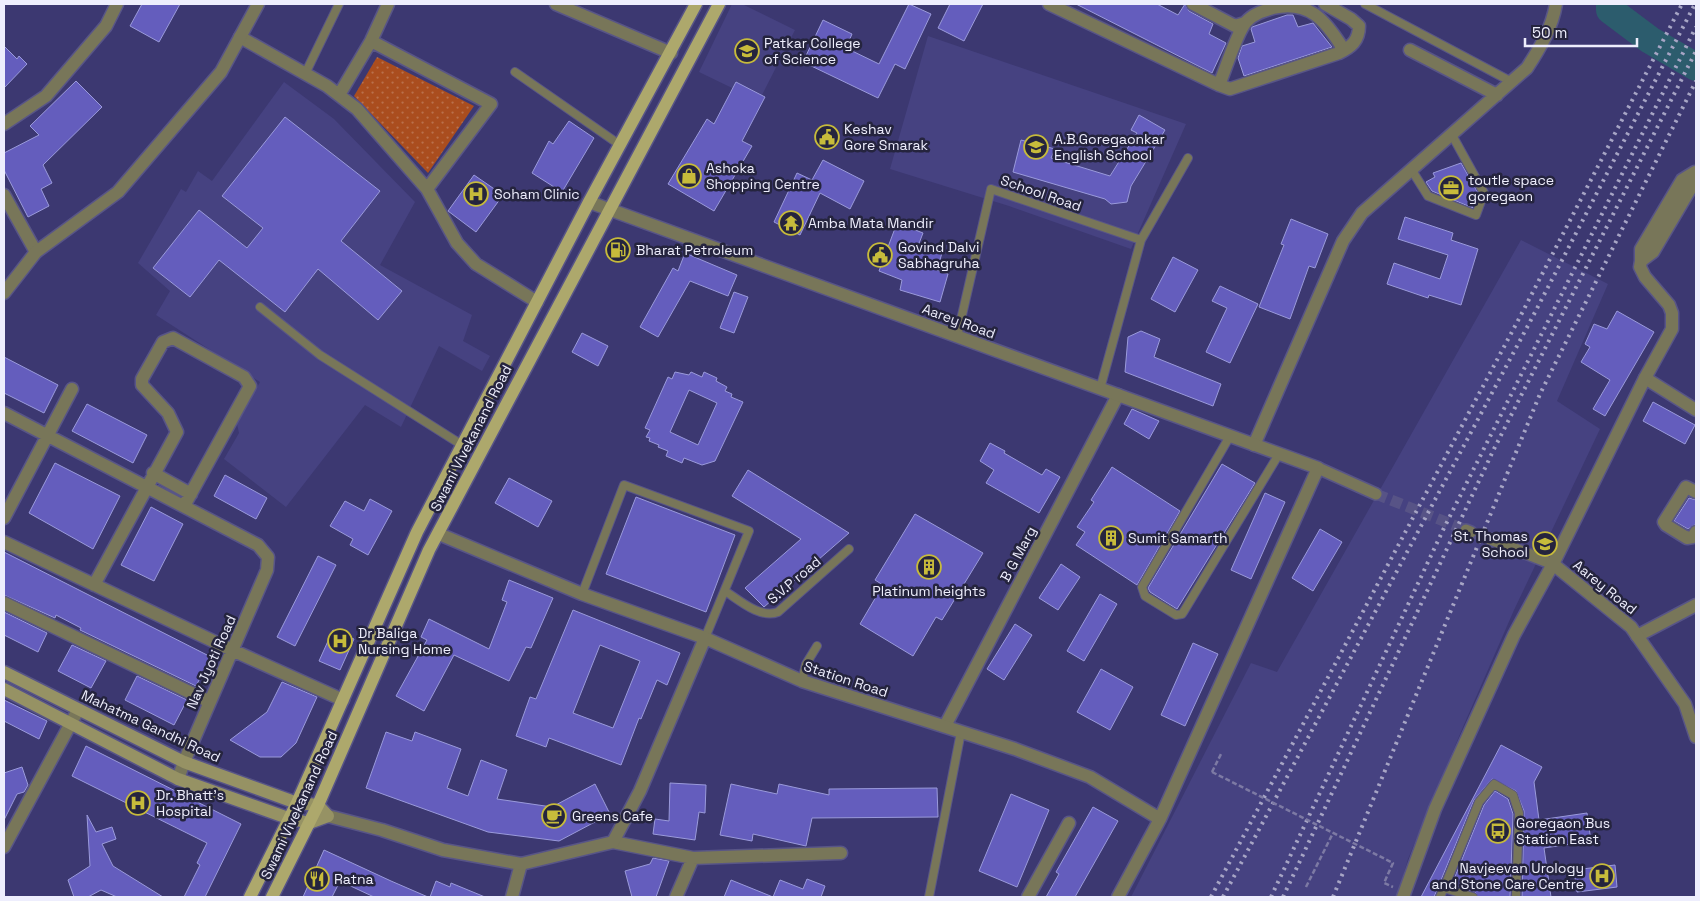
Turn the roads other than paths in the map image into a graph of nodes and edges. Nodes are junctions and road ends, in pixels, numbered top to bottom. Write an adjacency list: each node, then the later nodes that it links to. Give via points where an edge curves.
1 (117, 4): 25 (street, via 106,26 46,96)
2 (258, 4): 14 (street)
3 (339, 4): 20 (lane)
4 (388, 4): 15 (street)
5 (556, 4): 17 (street)
6 (696, 4): 17 (main road, Swami Vivekanand Road)
7 (719, 4): 34 (main road, Swami Vivekanand Road)
8 (1049, 4): 22 (street)
9 (1193, 4): 13 (street, via 1234,26)
10 (1325, 4): 18 (street, via 1359,26 1356,41)
11 (1365, 4): 21 (lane)
12 (1556, 4): 21 (street, via 1554,18 1542,44 1527,68)
13 (1245, 23): 18 (street, via 1258,13 1286,4 1306,8 1326,22 1342,47); 22 (street)
14 (240, 37): 20 (street); 36 (street, via 221,72 118,192)
15 (370, 41): 23 (street); 31 (street, via 491,104)
16 (1410, 50): 24 (street)
17 (671, 52): 27 (main road, Swami Vivekanand Road)
18 (1338, 53): 22 (street, via 1230,89)
19 (515, 72): 27 (lane)
20 (305, 74): 23 (street)
21 (1512, 82): 24 (street)
22 (1219, 86)
23 (339, 95): 31 (street, via 357,109)
24 (1497, 95): 26 (street)
25 (4, 124)
26 (1452, 135): 29 (street); 29 (lane, via 1484,193 1476,215 1428,196)
27 (620, 145): 33 (main road, Swami Vivekanand Road)
28 (1188, 158): 35 (lane)
29 (1411, 169): 50 (street, via 1362,213 1343,241)
30 (1696, 171): 41 (street, via 1692,186 1653,252 1641,261 1645,277 1668,305 1672,321 1672,329)
31 (427, 189): 38 (street, via 457,243 476,264)
32 (4, 195): 36 (street)
33 (589, 202): 34 (street, Aarey Road); 38 (main road, Swami Vivekanand Road)
34 (608, 209): 40 (street, Aarey Road); 61 (main road, Swami Vivekanand Road)
35 (1141, 240): 40 (lane, School Road, via 991,189); 43 (lane)
36 (36, 252): 37 (street)
37 (4, 293)
38 (537, 302): 49 (main road, Swami Vivekanand Road)
39 (260, 307): 49 (lane, via 320,355)
40 (957, 336): 43 (street, Aarey Road)
41 (1645, 378): 45 (street); 65 (street)
42 (72, 389): 47 (street)
43 (1100, 389): 44 (street, Aarey Road)
44 (1118, 395): 48 (street, Aarey Road); 82 (street, B G Marg)
45 (1696, 410)
46 (4, 413): 47 (street)
47 (48, 436): 54 (street); 59 (street)
48 (1230, 436): 50 (street, Aarey Road); 51 (lane, via 1142,587 1145,596 1176,615 1184,612)
49 (462, 445): 78 (main road, Swami Vivekanand Road, via 412,542)
50 (1254, 445): 51 (street, Aarey Road)
51 (1279, 454): 52 (street, Aarey Road)
52 (1318, 468): 57 (street); 91 (street)
53 (153, 473): 54 (street); 56 (street); 56 (street, via 177,432 168,414 142,385 142,379 163,342 173,338 244,377 250,386)
54 (146, 487): 58 (street); 66 (street)
55 (1696, 492): 60 (street, via 1686,487 1664,522 1687,538)
56 (191, 494): 58 (street)
57 (1376, 494)
58 (184, 506): 74 (street, Nav Jyoti Road, via 258,545 268,557 267,570)
59 (4, 518)
60 (1696, 532)
61 (439, 534): 68 (street, Station Road); 88 (main road, Swami Vivekanand Road)
62 (1490, 540): 65 (street)
63 (4, 542): 66 (street)
64 (849, 549): 67 (lane, S.V.P road, via 771,615 759,612)
65 (1553, 564): 71 (street, Aarey Road, via 1631,627); 107 (street, via 1514,635 1435,809)
66 (94, 585): 74 (street)
67 (725, 591): 68 (lane, via 749,531 624,485); 72 (lane)
68 (582, 594): 72 (street, Station Road)
69 (4, 603): 79 (street)
70 (1696, 605): 71 (street)
71 (1637, 636): 84 (street, Aarey Road, via 1685,704)
72 (705, 638): 76 (street, Station Road); 94 (street, via 640,791)
73 (817, 646): 76 (lane, via 806,664)
74 (232, 650): 78 (street); 79 (street, Nav Jyoti Road)
75 (4, 672): 80 (main road, Mahatma Gandhi Road)
76 (802, 681): 82 (street, Station Road)
77 (4, 689): 81 (main road)
78 (343, 700): 87 (main road, Swami Vivekanand Road)
79 (210, 702): 85 (street, Nav Jyoti Road)
80 (78, 710): 81 (street); 85 (main road, Mahatma Gandhi Road)
81 (71, 724): 86 (main road); 95 (street)
82 (945, 726): 83 (street, Station Road)
83 (961, 732): 91 (street, Station Road, via 1090,777); 104 (lane)
84 (1696, 737)
85 (184, 762): 86 (street, Nav Jyoti Road); 87 (main road, Mahatma Gandhi Road)
86 (178, 779): 90 (main road)
87 (297, 803): 88 (main road, Mahatma Gandhi Road); 90 (main road, Swami Vivekanand Road)
88 (318, 805): 89 (main road); 92 (main road, Swami Vivekanand Road)
89 (328, 816): 92 (main road); 98 (street, via 443,850)
90 (288, 818): 92 (main road); 100 (main road, Swami Vivekanand Road)
91 (1160, 819): 106 (street)
92 (309, 822): 101 (main road, Swami Vivekanand Road)
93 (1070, 823): 105 (street)
94 (612, 842): 97 (street); 98 (street)
95 (4, 847)
96 (841, 853): 97 (street)
97 (693, 858): 103 (street)
98 (521, 864): 102 (street)
99 (1444, 888): 108 (lane); 109 (lane); 110 (lane, via 1479,802 1494,784 1513,795 1519,813)
100 (250, 897)
101 (272, 897)
102 (512, 897)
103 (676, 897)
104 (929, 897)
105 (1028, 897)
106 (1118, 897)
107 (1403, 897)
108 (1440, 897)
109 (1472, 897)
110 (1516, 897)

